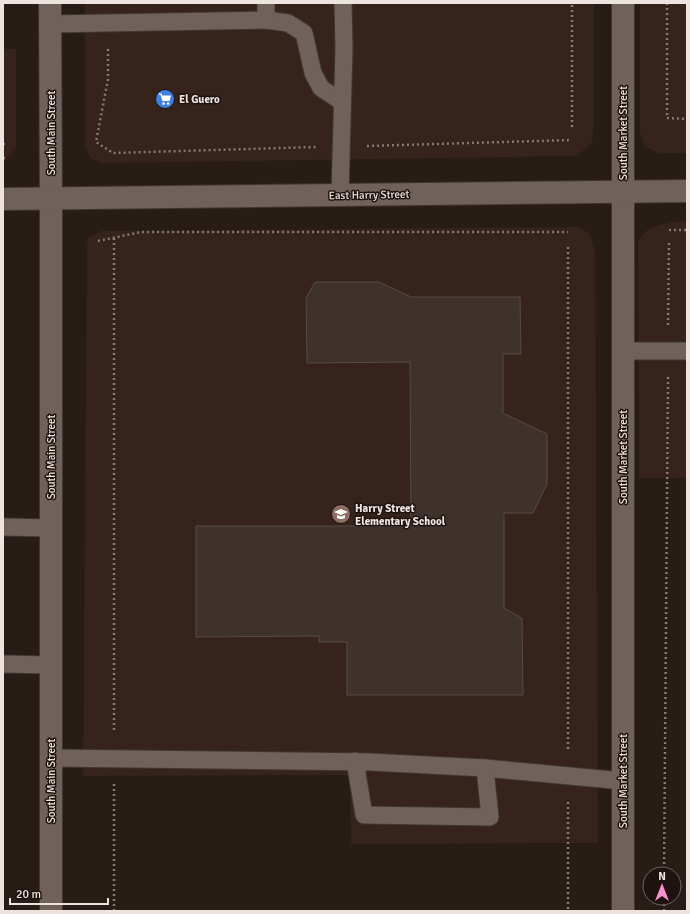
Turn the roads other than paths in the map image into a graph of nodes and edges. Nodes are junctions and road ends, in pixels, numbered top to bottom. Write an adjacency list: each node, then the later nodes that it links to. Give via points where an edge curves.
1 (50, 3): 5 (street, South Main Street)
2 (343, 3): 6 (lane)
3 (624, 3): 7 (street, South Market Street)
4 (266, 11): 5 (lane, via 108,23); 6 (lane, via 304,33 313,73 321,88)
5 (50, 24): 10 (street, South Main Street)
6 (342, 102): 9 (lane)
7 (623, 191): 8 (street, East Harry Street); 9 (street, East Harry Street); 12 (street, South Market Street)
8 (687, 191)
9 (340, 195): 10 (street, East Harry Street)
10 (51, 199): 11 (street, East Harry Street); 15 (street, South Main Street)
11 (3, 200)
12 (623, 351): 13 (lane); 21 (street, South Market Street)
13 (687, 351)
14 (3, 527): 15 (lane)
15 (51, 528): 17 (street, South Main Street)
16 (3, 664): 17 (lane)
17 (51, 665): 18 (street, South Main Street)
18 (51, 758): 19 (lane); 22 (street, South Main Street)
19 (355, 761): 20 (lane); 20 (lane, via 364,815 490,817)
20 (485, 768): 21 (lane)
21 (623, 781): 23 (street, South Market Street)
22 (51, 911)
23 (623, 911)

